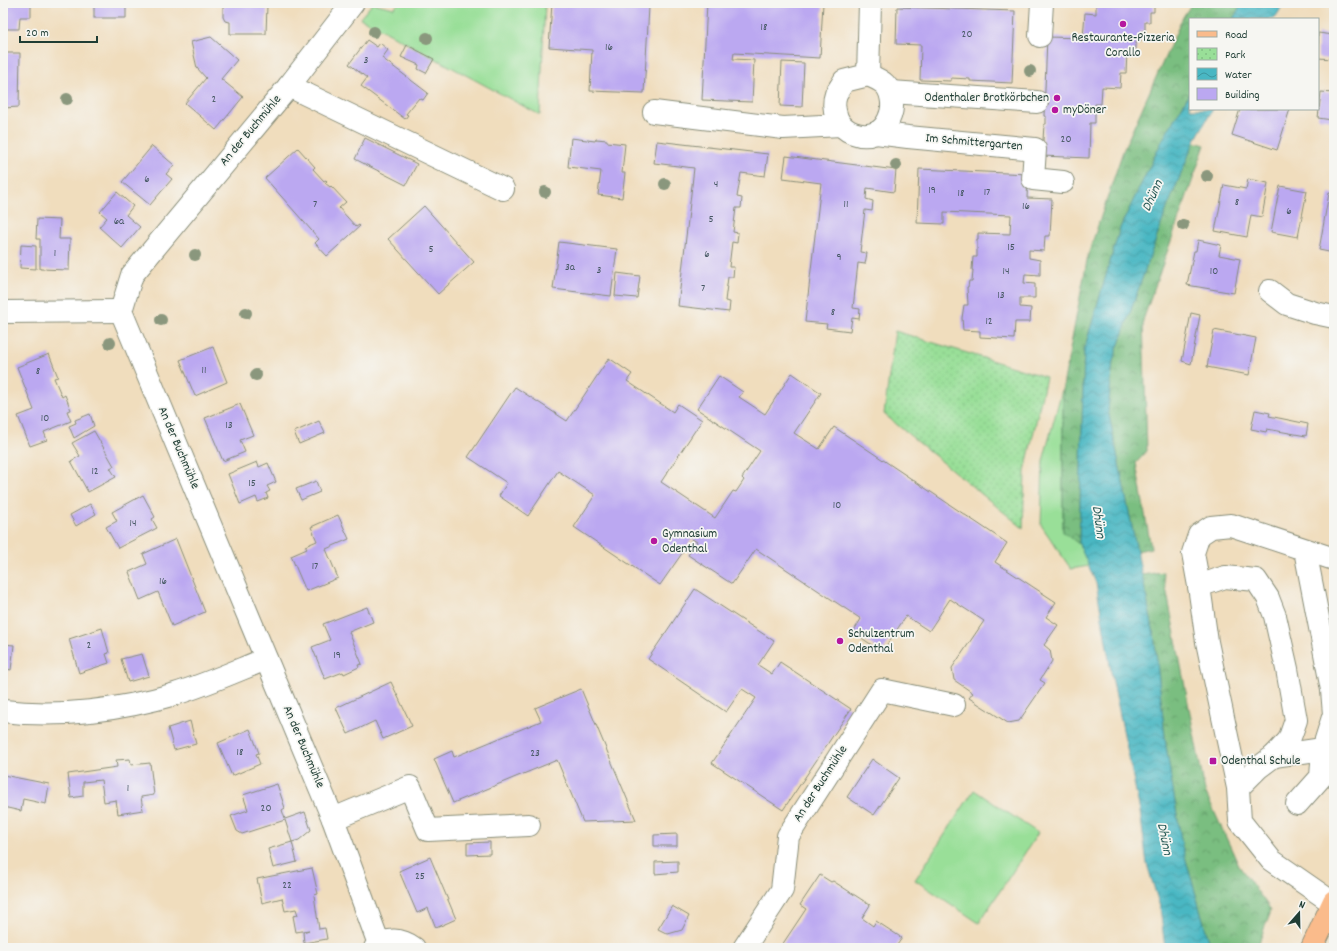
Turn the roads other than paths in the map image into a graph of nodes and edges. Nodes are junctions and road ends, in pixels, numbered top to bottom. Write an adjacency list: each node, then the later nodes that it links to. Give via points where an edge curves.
1 (353, 3): 6 (street, An der Buchmühle)
2 (870, 3): 5 (street)
3 (1042, 3): 4 (street)
4 (1040, 36)
5 (868, 75): 7 (street, via 882,80); 10 (street, via 844,81 836,94 834,110)
6 (289, 86): 13 (street); 15 (street, An der Buchmühle, via 132,275)
7 (891, 92): 8 (street); 11 (street, via 892,107 888,122)
8 (1037, 102)
9 (654, 112): 10 (street, Im Schmittergarten, via 783,128)
10 (840, 126): 11 (street, Im Schmittergarten, via 863,135)
11 (876, 133): 12 (street, Im Schmittergarten, via 1035,149 1033,179)
12 (1063, 182)
13 (503, 189)
14 (1270, 291): 17 (street, via 1287,304)
15 (121, 311): 16 (street); 21 (street, An der Buchmühle)
16 (3, 312)
17 (1334, 317)
18 (1305, 550): 19 (street); 20 (street, via 1231,525 1211,527 1199,535 1193,553); 24 (street, via 1332,690 1334,714)
19 (1334, 559)
20 (1199, 586): 25 (street, via 1225,576 1256,580 1268,598 1275,616 1296,720 1289,740); 26 (street, via 1207,642)
21 (266, 659): 23 (street, via 175,694 128,705 76,713); 28 (street, An der Buchmühle)
22 (954, 705): 33 (street, An der Buchmühle, via 882,690 788,836 782,890)
23 (3, 711)
24 (1328, 746): 25 (street); 27 (street, via 1321,777)
25 (1274, 756): 26 (street)
26 (1238, 788): 30 (street, via 1240,821 1271,860)
27 (1296, 804)
28 (333, 819): 29 (street, via 410,787 428,830); 31 (street, An der Buchmühle)
29 (529, 825)
30 (1334, 902): 34 (main road)
31 (377, 946): 32 (street, An der Buchmühle, via 393,940 407,943)
32 (414, 948)
33 (744, 948)
34 (1312, 948)

